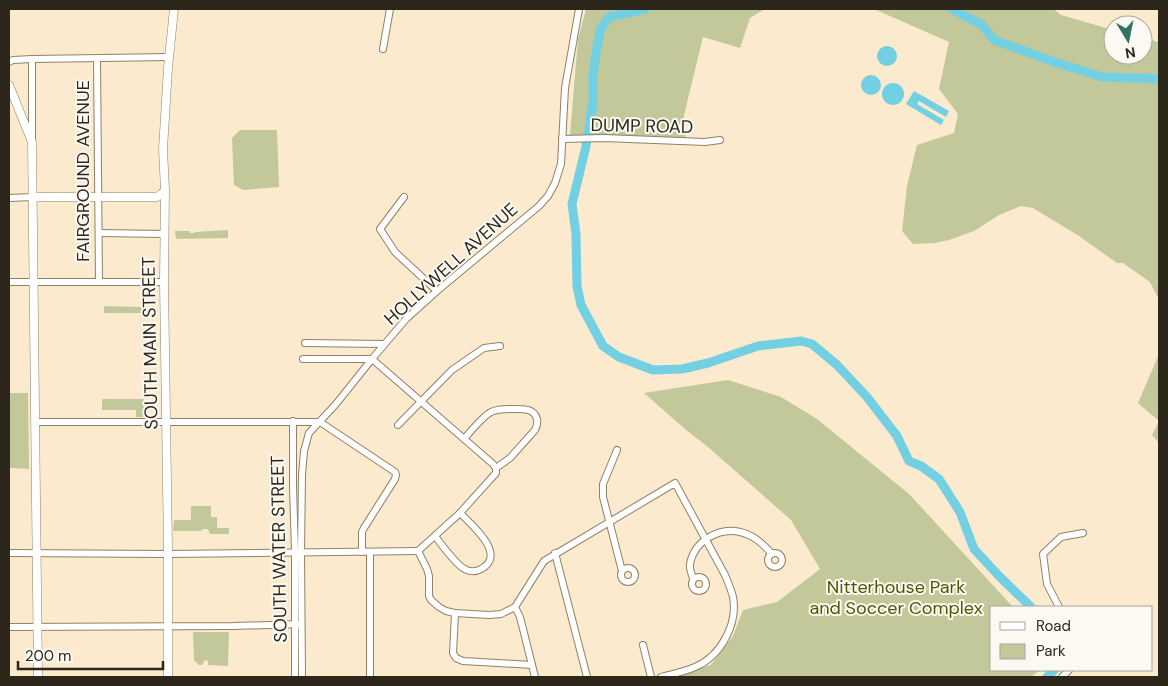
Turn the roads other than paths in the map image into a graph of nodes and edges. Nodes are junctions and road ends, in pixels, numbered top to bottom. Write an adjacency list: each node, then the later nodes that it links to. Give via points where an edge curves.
1 (174, 9): 5 (main road, SOUTH MAIN STREET)
2 (390, 9): 4 (street)
3 (579, 9): 10 (street, HOLLYWELL AVENUE, via 566,73)
4 (383, 49)
5 (169, 57): 7 (street); 13 (main road, SOUTH MAIN STREET, via 164,131)
6 (32, 59): 7 (street); 8 (street); 12 (street)
7 (97, 59): 15 (street, FAIRGROUND AVENUE)
8 (9, 62)
9 (9, 85): 12 (main road)
10 (562, 139): 11 (street, DUMP ROAD); 26 (street, HOLLYWELL AVENUE, via 561,164 548,196)
11 (720, 140)
12 (32, 142): 14 (main road)
13 (165, 190): 16 (main road); 19 (main road, SOUTH MAIN STREET)
14 (33, 197): 15 (main road); 18 (street); 22 (main road)
15 (98, 197): 16 (main road); 20 (street, FAIRGROUND AVENUE)
16 (157, 197): 19 (main road)
17 (404, 197): 26 (street, via 380,229 395,252)
18 (9, 198)
19 (164, 202): 21 (main road, SOUTH MAIN STREET)
20 (99, 233): 21 (street); 24 (street, FAIRGROUND AVENUE)
21 (164, 234): 25 (main road, SOUTH MAIN STREET)
22 (34, 281): 23 (street); 24 (street); 34 (main road)
23 (9, 282)
24 (99, 282): 25 (street)
25 (164, 282): 35 (main road, SOUTH MAIN STREET)
26 (437, 291): 28 (street, HOLLYWELL AVENUE)
27 (305, 344): 28 (street)
28 (384, 344): 31 (street, HOLLYWELL AVENUE)
29 (500, 346): 32 (street, via 484,348 466,359)
30 (303, 359): 31 (street)
31 (372, 359): 32 (street); 36 (street, HOLLYWELL AVENUE)
32 (420, 401): 37 (street); 38 (street)
33 (293, 421): 35 (street); 36 (street); 47 (street, SOUTH WATER STREET, via 293,487)
34 (35, 422): 35 (street); 52 (main road)
35 (166, 422): 53 (main road, SOUTH MAIN STREET)
36 (320, 422): 47 (street, HOLLYWELL AVENUE, via 309,432 304,450); 48 (street, via 395,472 395,479 362,532)
37 (398, 424)
38 (464, 439): 40 (street, via 493,464); 40 (street, via 492,411 524,409 534,413 537,420 535,430)
39 (617, 450): 42 (street, via 603,484 602,497)
40 (496, 471): 41 (street)
41 (460, 513): 44 (street); 44 (street, via 490,549 491,556 486,565 473,571 464,569)
42 (609, 522): 45 (street, via 675,483); 50 (street); 55 (street)
43 (1083, 533): 57 (street, via 1061,537 1043,554 1047,584)
44 (434, 536): 46 (street)
45 (705, 539): 54 (street, via 720,532 742,532); 56 (street, via 694,552 690,566); 74 (street, via 730,585 734,607 730,630 710,658 696,667)
46 (418, 551): 49 (street); 59 (street, via 429,576 431,600)
47 (298, 552): 48 (street); 53 (street); 60 (street, SOUTH WATER STREET)
48 (362, 552): 49 (street)
49 (370, 552): 70 (street)
50 (555, 553): 58 (street, via 544,561); 72 (street)
51 (9, 554): 52 (street)
52 (37, 554): 53 (street); 63 (main road)
53 (168, 554): 61 (main road, SOUTH MAIN STREET)
54 (772, 554)
55 (622, 570)
56 (693, 579)
57 (1058, 606)
58 (516, 607): 59 (street, via 501,614); 65 (street)
59 (455, 614): 65 (street, via 453,653 456,658)
60 (298, 624): 61 (street); 68 (street, SOUTH WATER STREET); 69 (street, SOUTH WATER STREET)
61 (168, 626): 63 (street); 67 (main road, SOUTH MAIN STREET)
62 (9, 627): 63 (street)
63 (37, 628): 66 (main road)
64 (643, 645): 73 (street)
65 (532, 665): 71 (street)
66 (38, 677)
67 (168, 677)
68 (295, 677)
69 (302, 677)
70 (370, 677)
71 (535, 677)
72 (587, 677)
73 (651, 677)
74 (661, 677)

